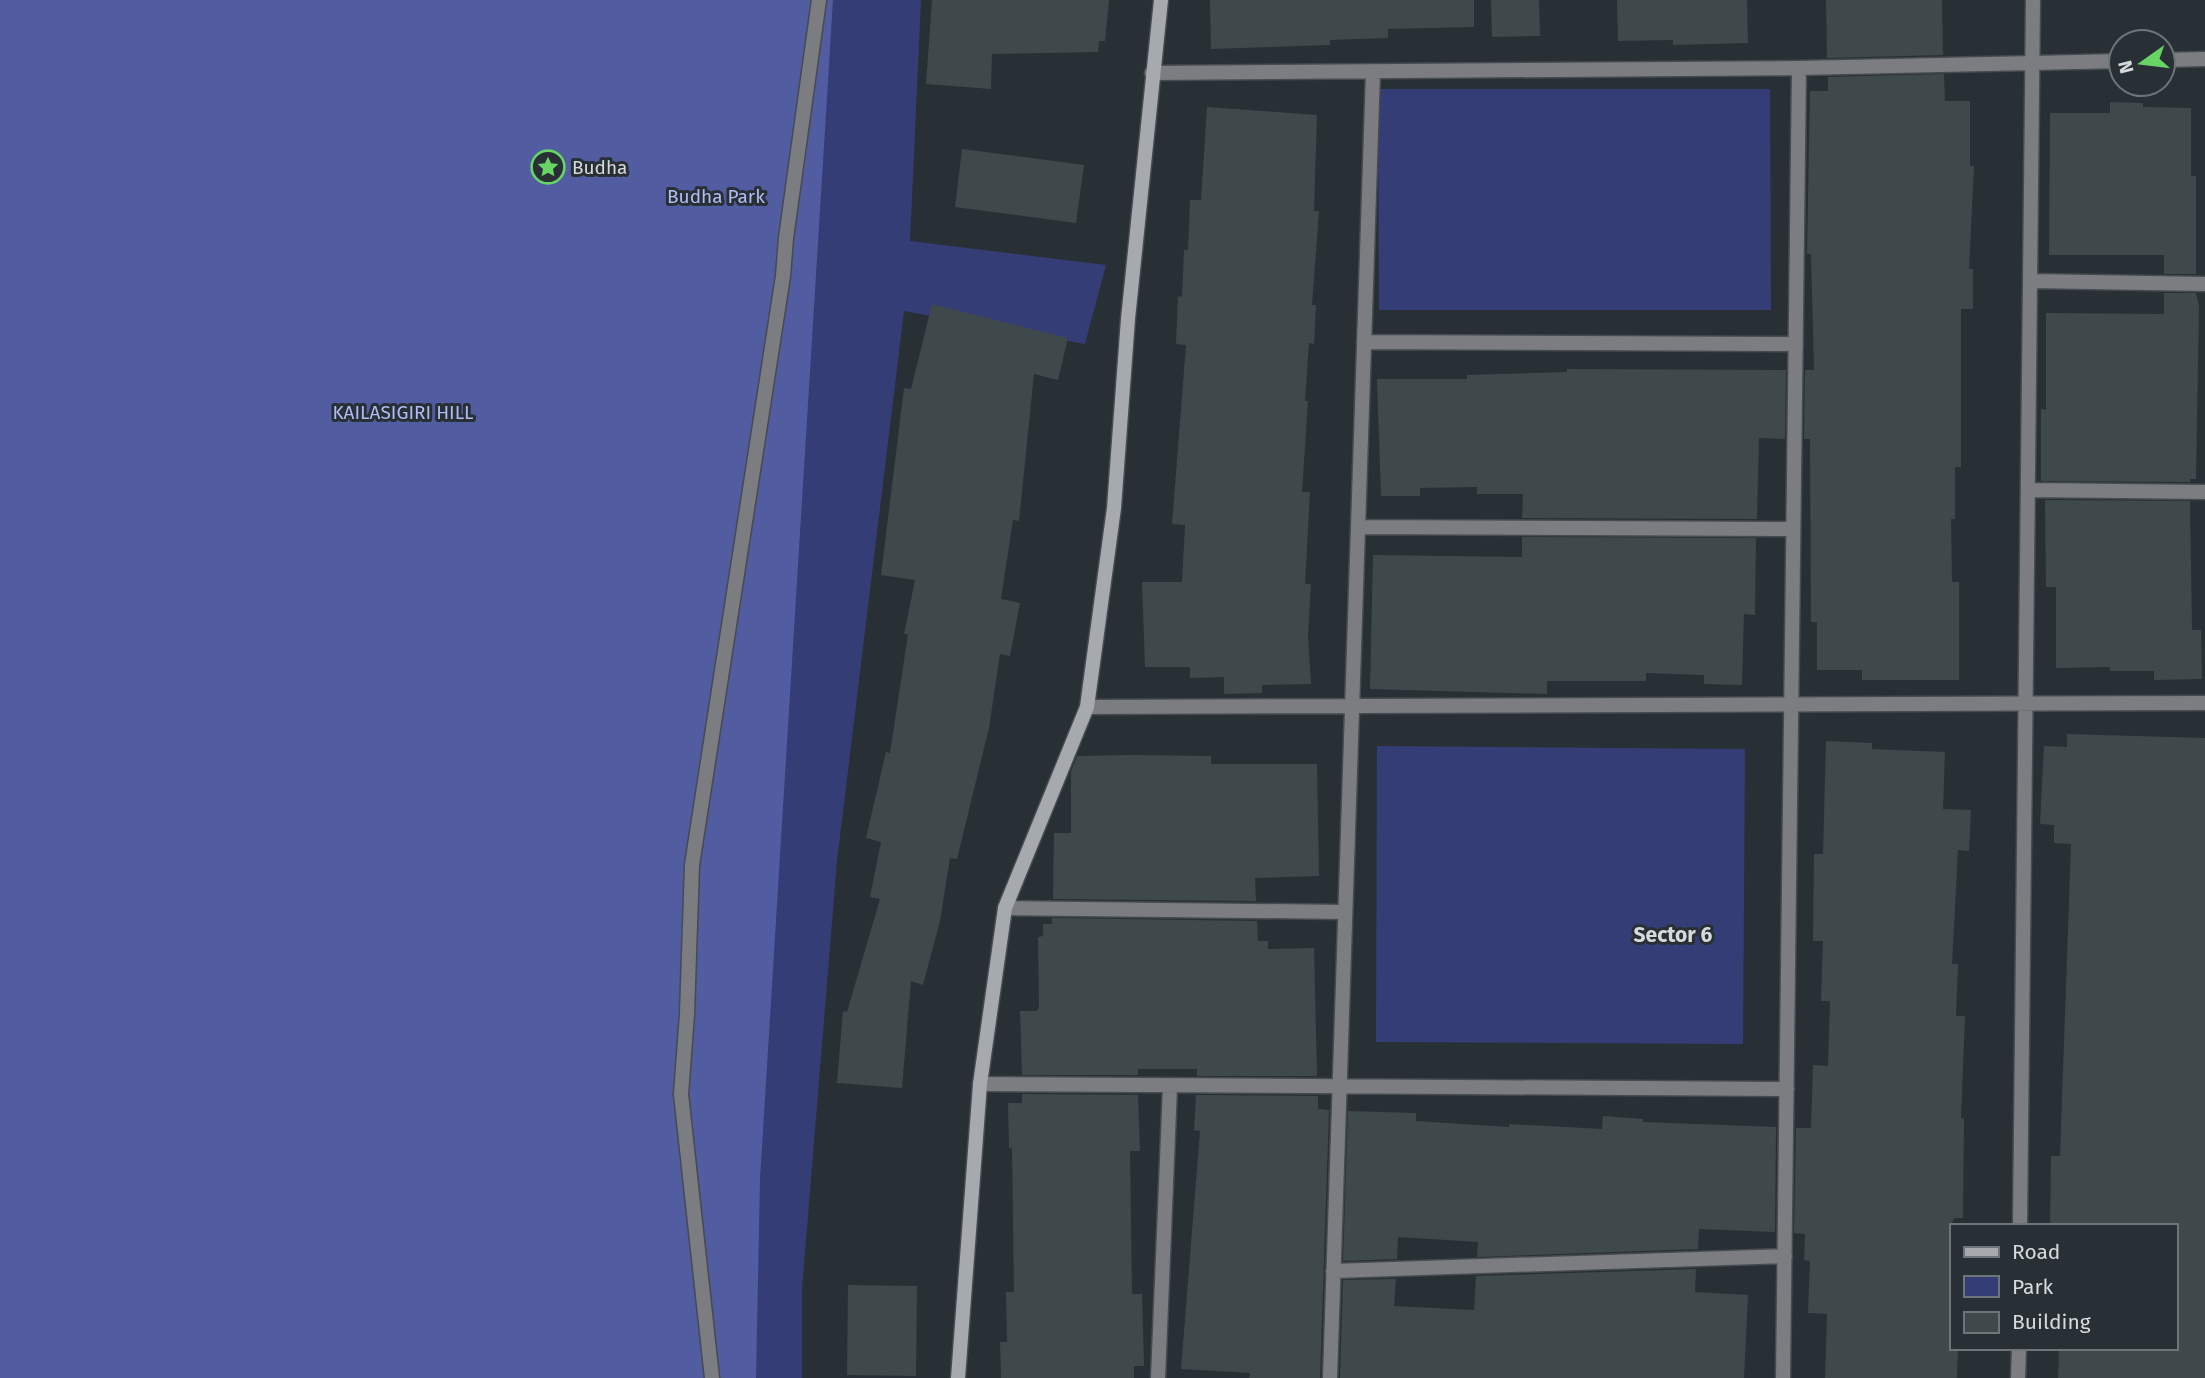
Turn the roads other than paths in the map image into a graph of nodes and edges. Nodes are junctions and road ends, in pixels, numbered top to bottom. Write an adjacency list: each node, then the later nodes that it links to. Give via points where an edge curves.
1 (819, 0): 34 (street, via 783,276 692,865 681,1094)
2 (1161, 0): 10 (street)
3 (2033, 0): 7 (street)
4 (2177, 60): 5 (street)
5 (2205, 60)
6 (2107, 61): 7 (street)
7 (2032, 62): 8 (street); 11 (street)
8 (1799, 68): 9 (street); 14 (street)
9 (1373, 72): 10 (street); 13 (street)
10 (1152, 74): 22 (street, via 1114,508)
11 (2030, 281): 12 (street); 15 (street)
12 (2205, 284)
13 (1364, 342): 14 (street); 17 (street)
14 (1796, 344): 18 (street)
15 (2028, 489): 16 (street); 21 (street)
16 (2205, 492)
17 (1358, 527): 18 (street); 23 (street)
18 (1793, 529): 20 (street)
19 (2205, 703): 21 (street)
20 (1792, 704): 21 (street); 23 (street); 29 (street)
21 (2025, 704): 30 (street)
22 (1087, 707): 23 (street); 24 (street)
23 (1352, 707): 25 (street)
24 (1005, 908): 25 (street); 26 (street)
25 (1345, 912): 28 (street)
26 (980, 1084): 27 (street); 35 (street)
27 (1170, 1087): 28 (street); 36 (street)
28 (1339, 1088): 29 (street); 32 (street)
29 (1787, 1089): 31 (street)
30 (2020, 1224)
31 (1785, 1256): 32 (street); 38 (street)
32 (1333, 1271): 37 (street)
33 (2018, 1350): 39 (street)
34 (712, 1378)
35 (958, 1378)
36 (1158, 1378)
37 (1330, 1378)
38 (1783, 1378)
39 (2018, 1378)

